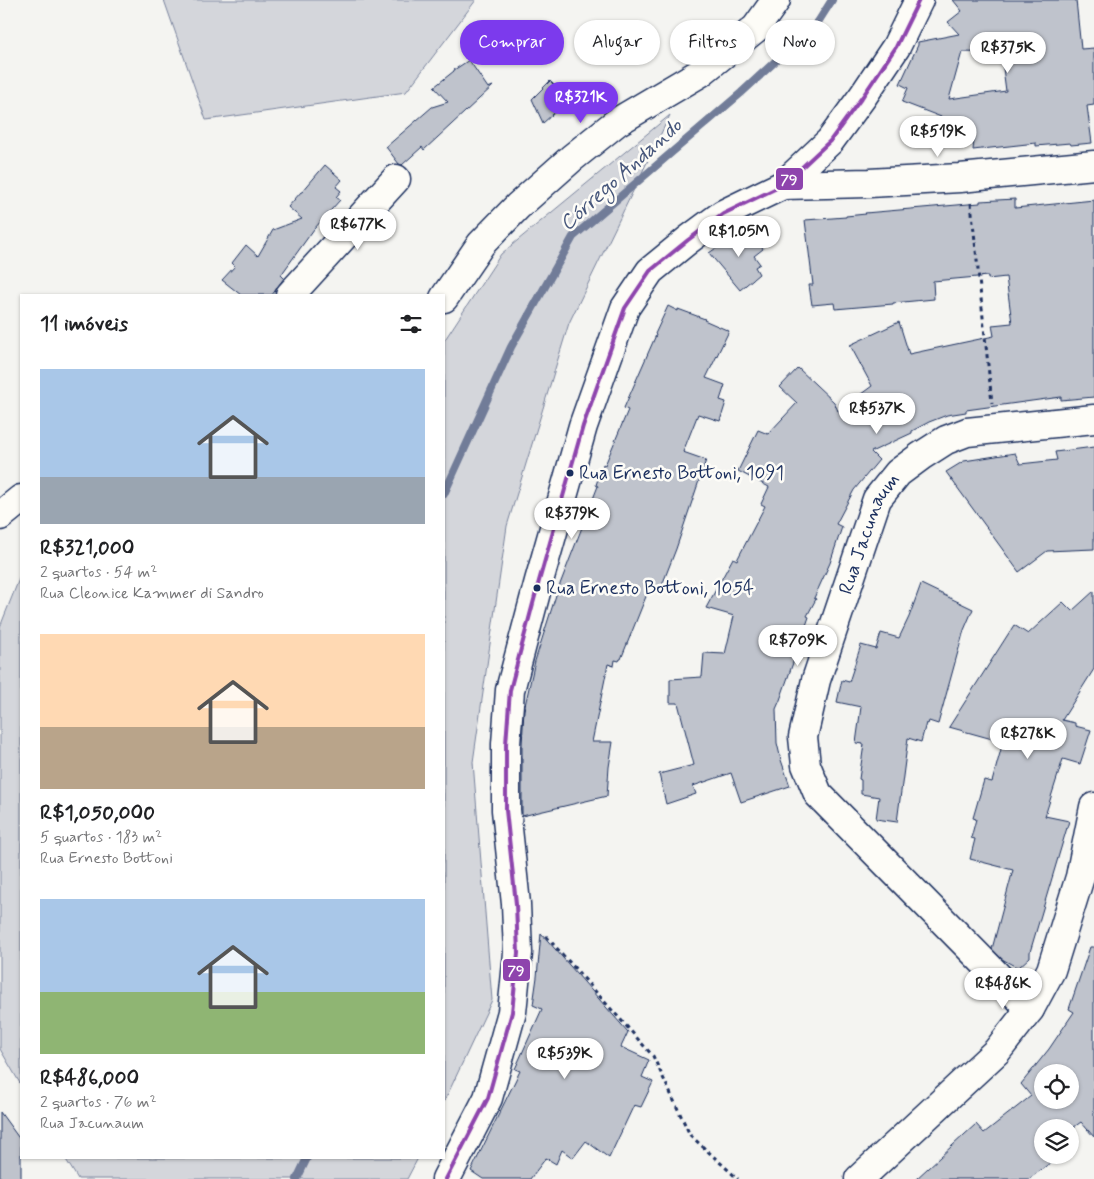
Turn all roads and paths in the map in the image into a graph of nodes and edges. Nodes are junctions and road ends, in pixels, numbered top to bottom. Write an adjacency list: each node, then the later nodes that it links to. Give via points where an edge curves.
1 (776, 0): 8 (street, via 756,28 700,73 617,122 518,206 481,244)
2 (919, 0): 6 (street, via 896,47 863,96 830,141)
3 (1094, 165): 4 (street)
4 (969, 177): 6 (street); 10 (path)
5 (396, 179): 7 (street)
6 (784, 185): 15 (street, via 723,214 650,271 625,308 619,324 583,426 510,690 506,810)
7 (291, 294)
8 (445, 297)
9 (1094, 419): 10 (street, Rua Jacunaum)
10 (995, 429): 16 (street, Rua Jacunaum, via 967,432 946,440 898,473 877,499 816,680 803,737 806,765 818,794)
11 (20, 500): 12 (street)
12 (0, 516)
13 (1094, 807): 14 (street)
14 (1087, 879): 16 (street, via 1050,970)
15 (516, 904): 17 (street, via 518,953 512,1012 488,1098); 18 (path, via 653,1056 690,1135)
16 (1030, 1009): 19 (street, via 997,1051)
17 (446, 1179)
18 (738, 1179)
19 (859, 1179)

